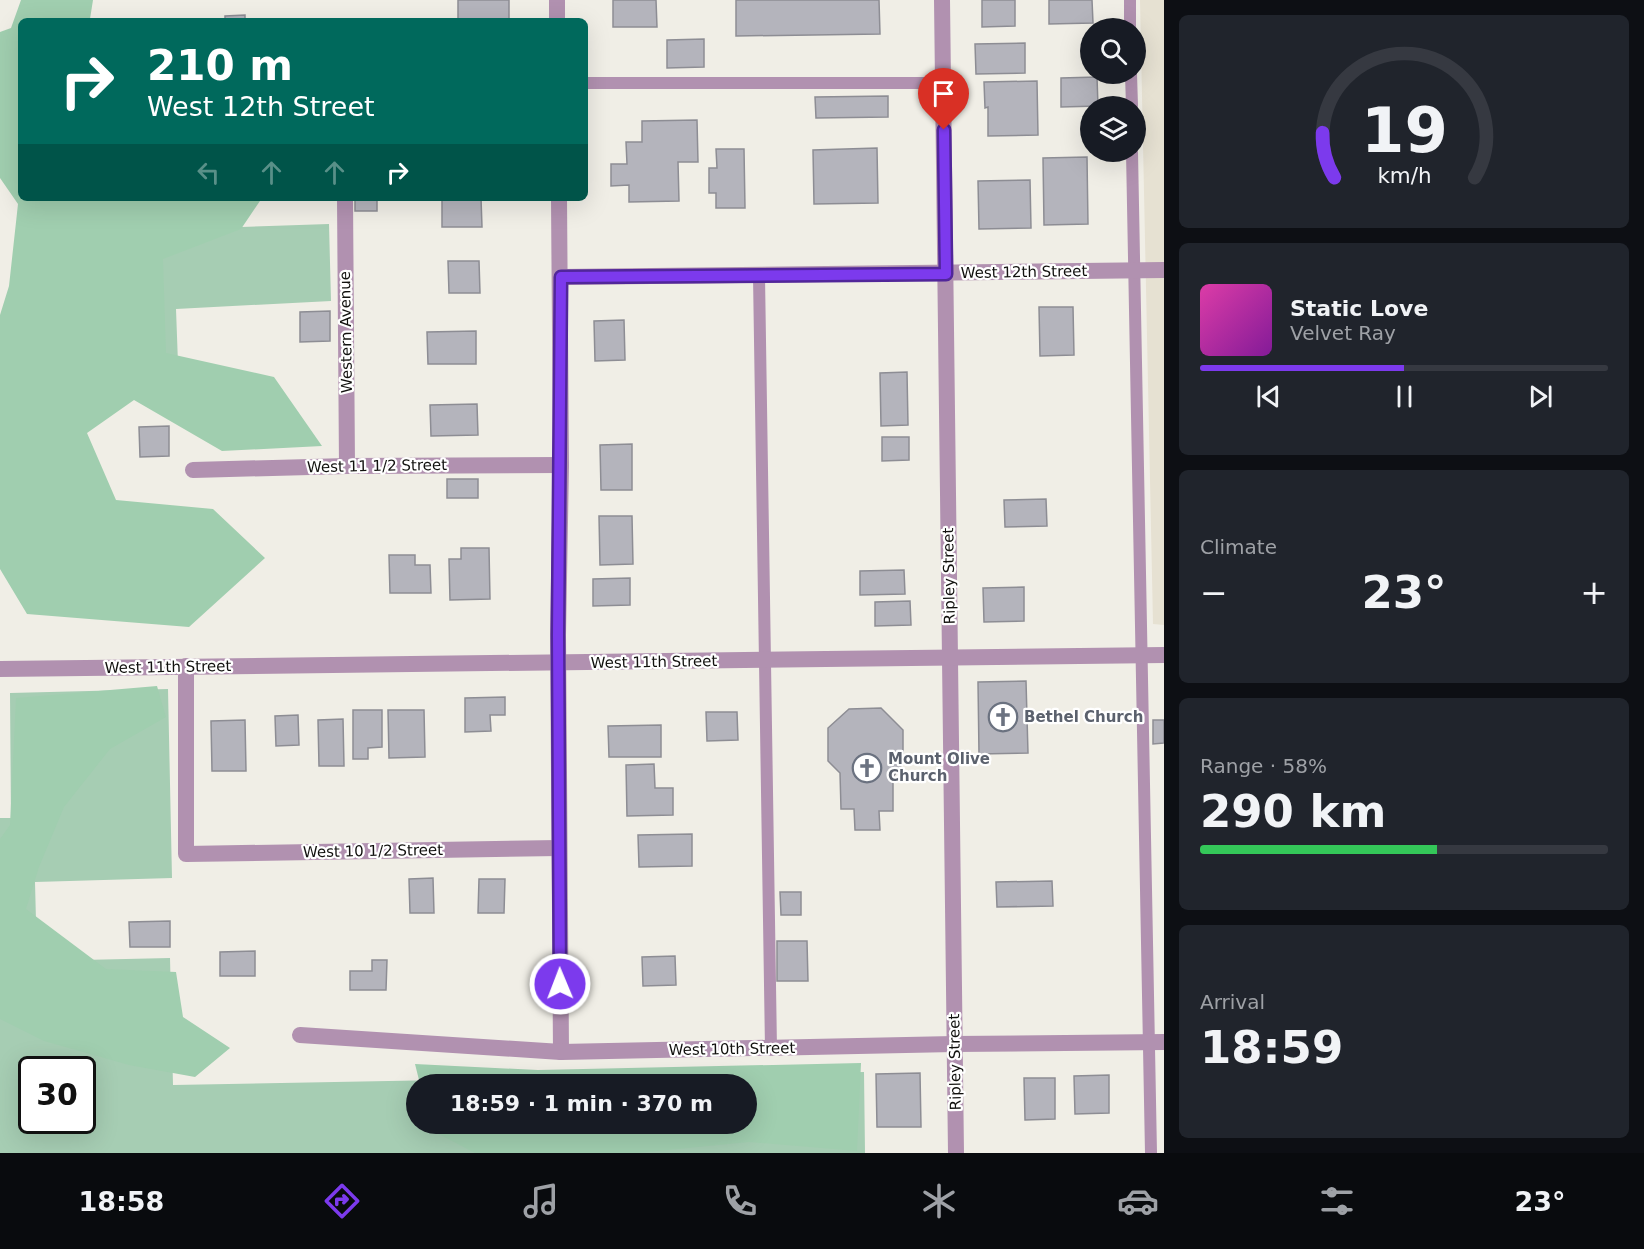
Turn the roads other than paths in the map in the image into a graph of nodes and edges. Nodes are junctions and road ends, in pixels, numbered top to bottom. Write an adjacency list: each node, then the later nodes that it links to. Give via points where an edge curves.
1 (556, 0): 4 (street)
2 (942, 0): 7 (street, Ripley Street)
3 (1130, 0): 5 (lane)
4 (557, 18)
5 (1130, 18)
6 (588, 83): 7 (lane)
7 (943, 83): 13 (street, Ripley Street)
8 (1132, 162): 11 (lane)
9 (345, 201): 17 (street, Western Avenue)
10 (559, 201): 15 (street)
11 (1134, 270): 12 (street, West 12th Street); 13 (street, West 12th Street); 19 (lane)
12 (1164, 270)
13 (946, 274): 14 (street, West 12th Street); 21 (street, Ripley Street)
14 (759, 276): 15 (street, West 12th Street); 22 (lane)
15 (561, 277): 16 (street)
16 (561, 465): 17 (street, West 11 1/2 Street); 23 (street)
17 (347, 466): 18 (street, West 11 1/2 Street)
18 (193, 470)
19 (1143, 656): 20 (street, West 11th Street); 21 (street, West 11th Street); 28 (lane)
20 (1164, 656)
21 (950, 659): 22 (street, West 11th Street); 29 (street, Ripley Street)
22 (764, 661): 23 (street, West 11th Street); 30 (lane)
23 (559, 663): 24 (street, West 11th Street); 26 (street)
24 (186, 666): 25 (street, West 11th Street); 26 (street, West 10 1/2 Street, via 186,854)
25 (0, 669)
26 (559, 848): 31 (street)
27 (300, 1035): 31 (street, West 10th Street)
28 (1156, 1042): 29 (street, West 10th Street); 33 (lane)
29 (954, 1044): 30 (street, West 10th Street); 32 (street, Ripley Street)
30 (771, 1049): 31 (street, West 10th Street)
31 (561, 1052)
32 (956, 1153)
33 (1151, 1153)

